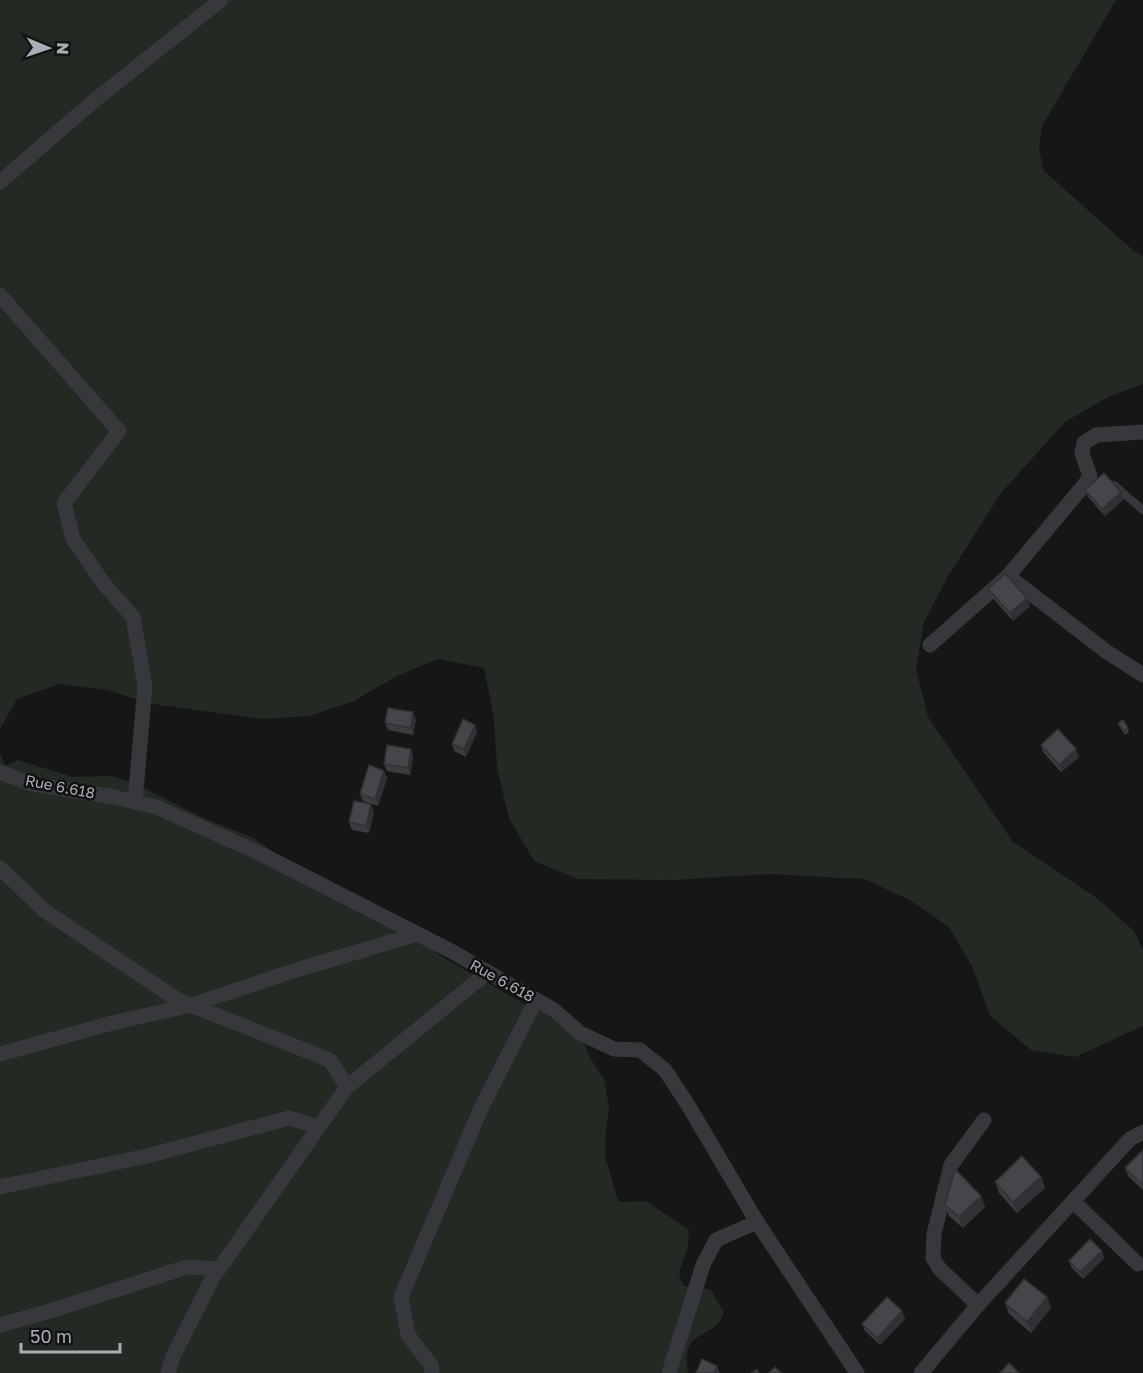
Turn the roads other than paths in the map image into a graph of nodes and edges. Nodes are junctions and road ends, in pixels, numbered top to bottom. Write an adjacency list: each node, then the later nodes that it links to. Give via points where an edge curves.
1 (221, 0): 2 (street)
2 (0, 182)
3 (0, 295): 11 (street, via 119,431 64,503 74,539 104,584 133,617 145,686)
4 (1143, 432): 7 (street, via 1095,435 1084,443 1082,453 1095,477)
5 (1110, 481): 6 (lane)
6 (1143, 510)
7 (1008, 576): 8 (street); 9 (street)
8 (930, 645)
9 (1143, 675)
10 (0, 772): 11 (street, Rue 6.618, via 32,784)
11 (135, 802): 13 (street, Rue 6.618, via 156,807 259,853)
12 (0, 868): 16 (street, via 45,911)
13 (417, 934): 14 (street, Rue 6.618); 16 (street)
14 (488, 972): 15 (street, Rue 6.618); 18 (street)
15 (536, 1000): 24 (street, Rue 6.618, via 580,1033 614,1049 639,1050 665,1070); 30 (street, via 480,1108 401,1297 408,1335 431,1365)
16 (191, 1005): 17 (street); 18 (street, via 330,1060)
17 (0, 1054)
18 (347, 1088): 20 (street)
19 (984, 1120): 27 (street, via 951,1165 934,1234 933,1258)
20 (319, 1127): 22 (street, via 290,1118 147,1156); 26 (street)
21 (1143, 1132): 23 (street, via 1130,1139)
22 (0, 1187)
23 (1073, 1201): 25 (street); 27 (street)
24 (757, 1222): 31 (street, via 717,1240 703,1265); 32 (street, Rue 6.618)
25 (1138, 1264)
26 (219, 1269): 28 (street, via 187,1267); 29 (street)
27 (978, 1305): 33 (street)
28 (0, 1325)
29 (168, 1373)
30 (432, 1373)
31 (669, 1373)
32 (857, 1373)
33 (921, 1373)

